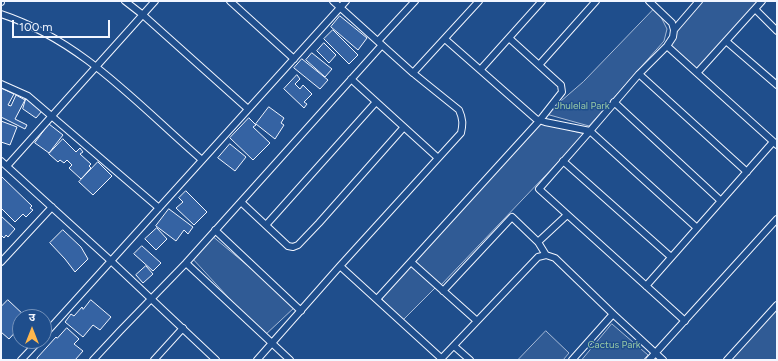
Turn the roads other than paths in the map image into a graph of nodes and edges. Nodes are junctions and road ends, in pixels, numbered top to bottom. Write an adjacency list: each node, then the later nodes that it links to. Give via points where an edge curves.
1 (124, 1): 16 (street)
2 (155, 1): 16 (street)
3 (230, 1): 24 (street)
4 (333, 1): 13 (street)
5 (346, 1): 13 (street)
6 (415, 1): 22 (street)
7 (480, 1): 20 (street)
8 (542, 1): 19 (street)
9 (596, 1): 25 (street)
10 (649, 1): 17 (street, via 667,16)
11 (699, 1): 17 (street)
12 (762, 1): 14 (street)
13 (340, 8): 22 (street); 24 (street)
14 (755, 9): 18 (street); 21 (street)
15 (1, 14): 26 (street, via 41,30)
16 (143, 15): 26 (street); 36 (street)
17 (674, 30): 23 (street)
18 (777, 31)
19 (508, 38): 25 (street); 27 (street)
20 (444, 39): 27 (street); 28 (street)
21 (726, 41): 29 (street); 33 (street)
22 (380, 43): 28 (street); 31 (street)
23 (667, 46): 29 (street); 30 (street)
24 (294, 58): 36 (street)
25 (539, 65): 38 (street, via 562,88 562,92)
26 (97, 66): 37 (street); 43 (street)
27 (481, 69): 38 (street)
28 (413, 73): 42 (street, via 459,110 463,117 461,133)
29 (697, 73): 41 (street)
30 (639, 74): 35 (street); 47 (street)
31 (351, 79): 34 (street); 49 (street)
32 (1, 84): 37 (street, via 28,96)
33 (777, 85)
34 (376, 102): 39 (street); 54 (street)
35 (614, 102): 40 (street); 48 (street)
36 (248, 109): 43 (street)
37 (52, 116): 46 (street); 51 (street)
38 (540, 120): 40 (street); 62 (street)
39 (404, 127): 42 (street); 54 (street, via 298,245 288,246)
40 (590, 131): 45 (street); 55 (street)
41 (775, 143): 47 (street)
42 (438, 158): 64 (street)
43 (202, 160): 51 (street)
44 (1, 161): 46 (street)
45 (563, 161): 52 (street, via 539,188); 59 (street)
46 (7, 166): 50 (street)
47 (747, 172): 48 (street)
48 (721, 201): 55 (street)
49 (240, 202): 54 (street); 56 (street)
50 (52, 206): 60 (street); 61 (street)
51 (159, 208): 60 (street)
52 (567, 214): 57 (street); 65 (street)
53 (777, 219): 73 (street)
54 (266, 225)
55 (697, 228): 59 (street)
56 (215, 230): 63 (street); 70 (street)
57 (538, 242): 58 (street); 66 (street, via 512,217)
58 (546, 255): 71 (street, via 555,258); 72 (street, via 538,257)
59 (671, 257): 65 (street)
60 (111, 261): 67 (street); 74 (street)
61 (1, 262)
62 (411, 262): 66 (street); 68 (street)
63 (186, 263): 67 (street); 76 (street)
64 (340, 266): 68 (street); 70 (street)
65 (646, 286): 73 (street)
66 (443, 291): 72 (street)
67 (151, 298): 75 (street); 82 (street)
68 (377, 300): 80 (street)
69 (777, 305): 91 (street)
70 (301, 311): 76 (street)
71 (613, 314): 79 (street); 88 (street)
72 (477, 321): 77 (street)
73 (685, 321): 79 (street)
74 (52, 326)
75 (183, 328): 83 (street); 84 (street)
76 (272, 343): 85 (street); 86 (street)
77 (454, 346): 80 (street); 87 (street)
78 (32, 349): 81 (street)
79 (656, 353): 89 (street); 90 (street)
80 (441, 359)
81 (22, 360)
82 (93, 360)
83 (154, 360)
84 (216, 360)
85 (257, 360)
86 (290, 360)
87 (470, 360)
88 (572, 360)
89 (649, 360)
90 (663, 360)
91 (727, 360)

